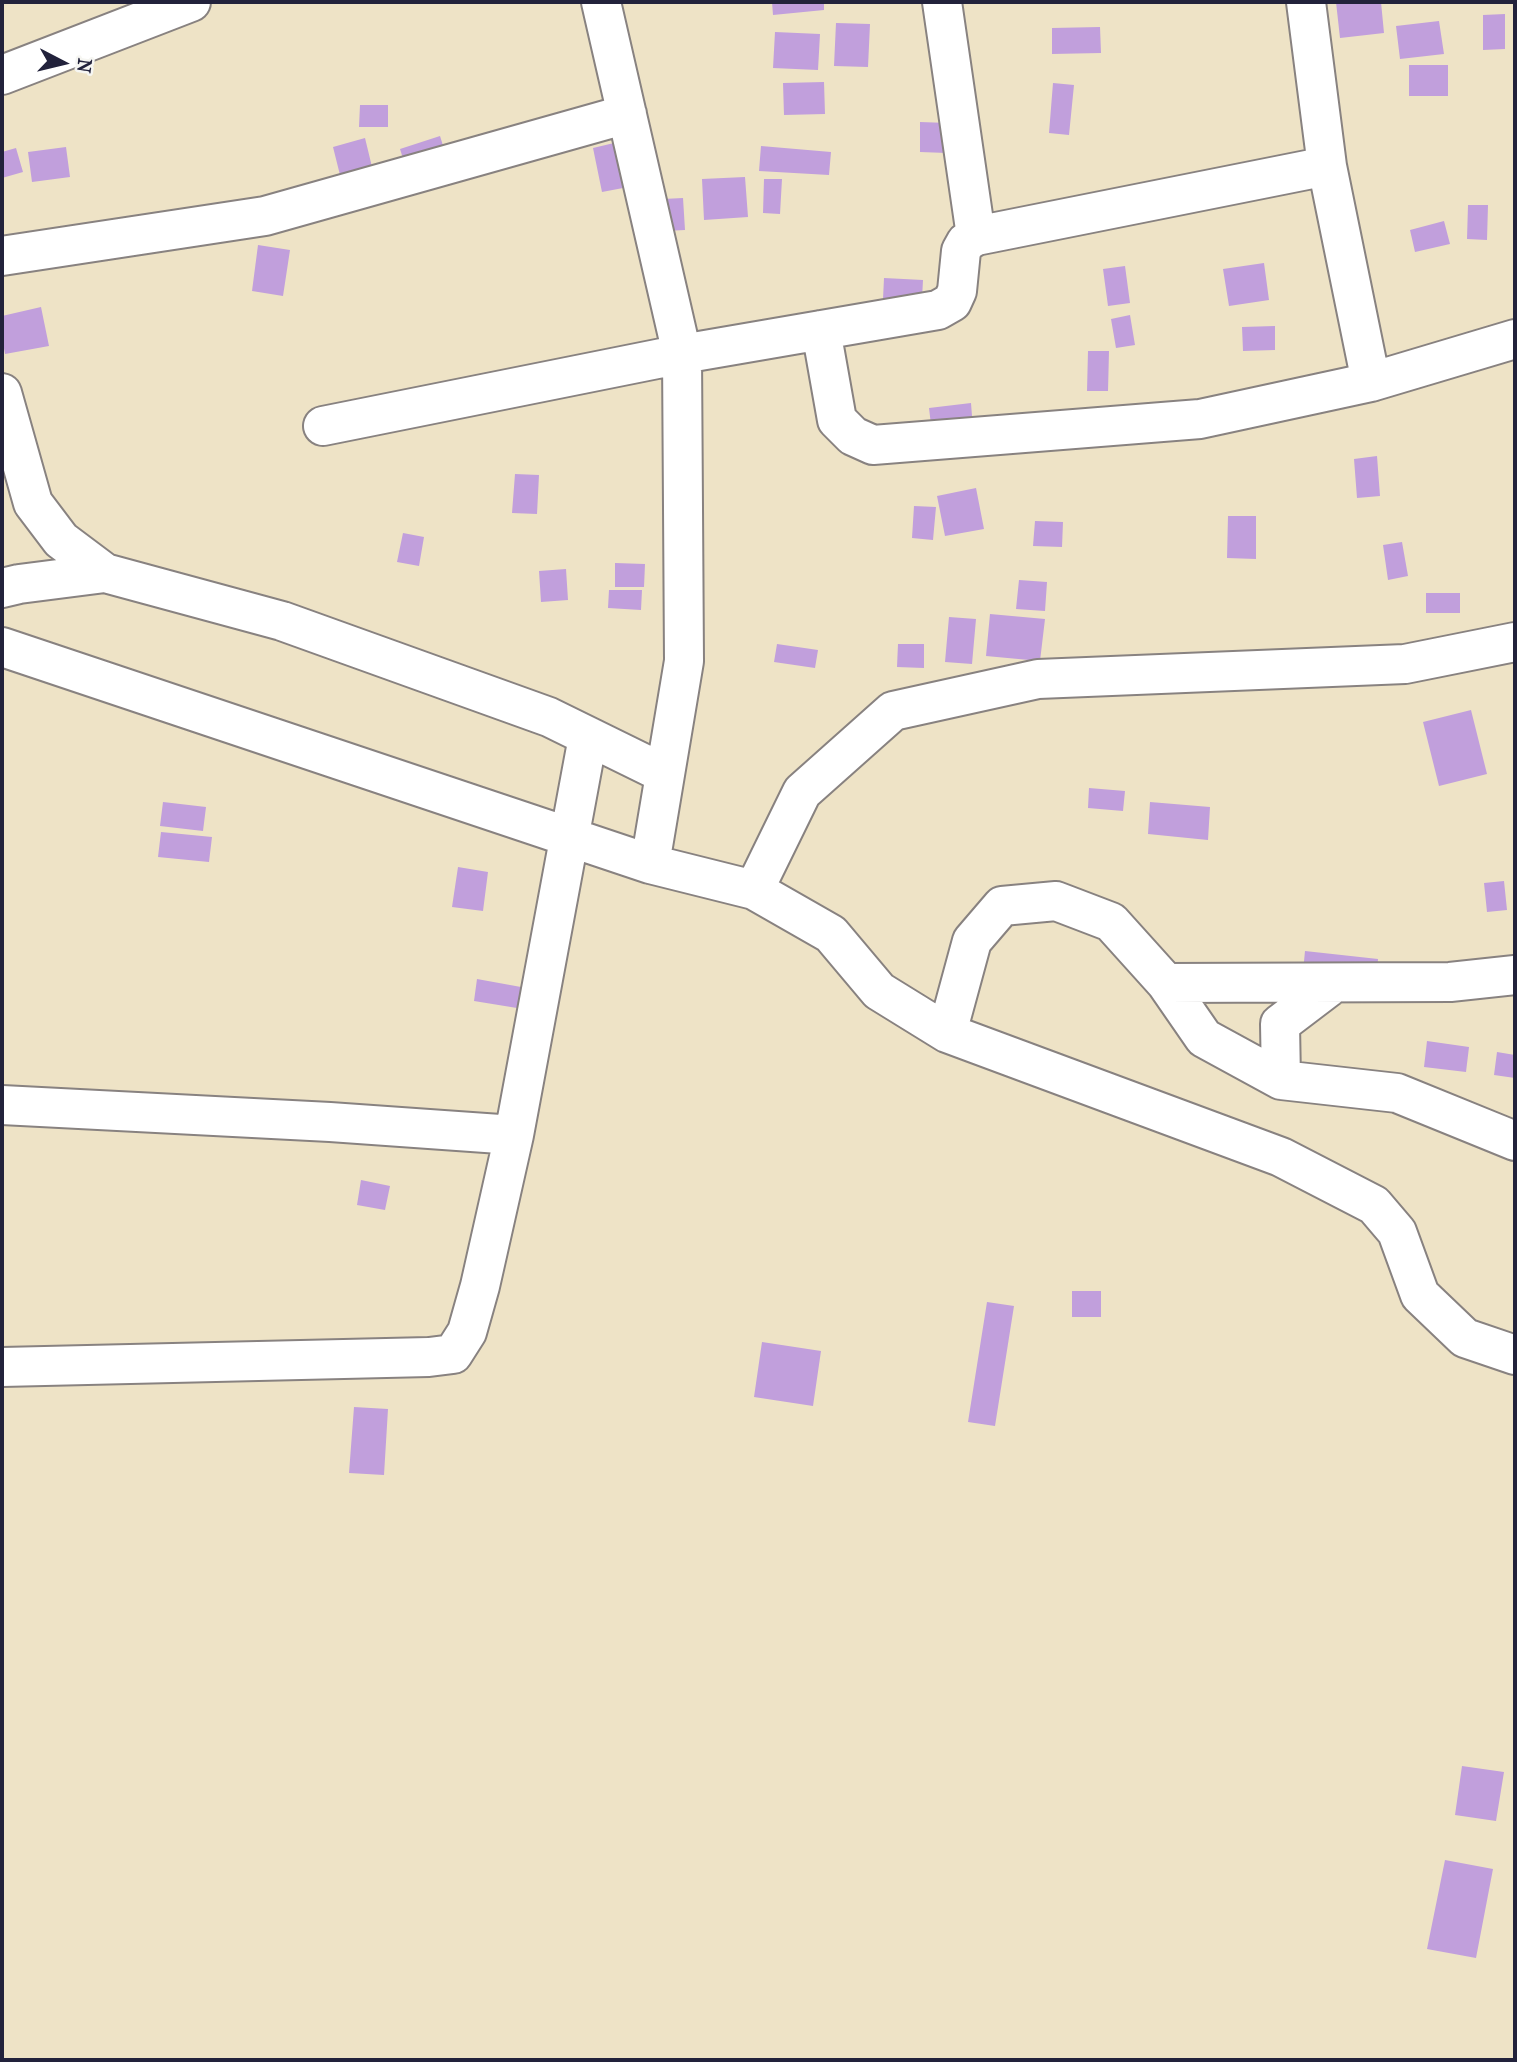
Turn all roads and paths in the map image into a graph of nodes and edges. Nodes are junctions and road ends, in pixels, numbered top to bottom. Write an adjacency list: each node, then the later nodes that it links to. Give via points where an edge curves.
1 (191, 2): 5 (street)
2 (601, 2): 6 (street)
3 (942, 2): 8 (street)
4 (1306, 2): 7 (street)
5 (2, 75)
6 (627, 114): 9 (street, via 265,216); 12 (street)
7 (1327, 166): 8 (street); 13 (street)
8 (976, 236): 10 (street, via 961,251 952,302 939,310)
9 (2, 256)
10 (821, 330): 12 (street); 13 (street, via 837,421 853,436 873,445 1200,419)
11 (1515, 339): 13 (street)
12 (682, 354): 15 (street); 21 (street, via 684,661)
13 (1371, 382)
14 (2, 393): 16 (street, via 33,503 61,540)
15 (323, 426)
16 (105, 573): 17 (street); 20 (street, via 282,621 548,718)
17 (2, 588)
18 (1515, 642): 24 (street, via 1405,664 1038,679 892,711 802,792)
19 (2, 647): 22 (street)
20 (588, 737): 21 (street); 22 (street)
21 (666, 774): 23 (street)
22 (571, 838): 23 (street); 31 (street)
23 (650, 864): 24 (street)
24 (754, 890): 28 (street, via 831,934 879,991)
25 (1515, 975): 27 (street, via 1450,982)
26 (1166, 983): 27 (street); 28 (street, via 1111,922 1056,901 1002,906 972,941); 29 (street, via 1204,1038)
27 (1334, 983): 29 (street, via 1280,1024)
28 (947, 1033): 33 (street, via 1281,1157 1374,1205 1397,1232 1420,1295 1465,1338)
29 (1281, 1080): 32 (street, via 1396,1093)
30 (2, 1105): 31 (street)
31 (514, 1135): 34 (street, via 480,1286 467,1332 453,1354)
32 (1515, 1141)
33 (1515, 1356)
34 (2, 1367)

